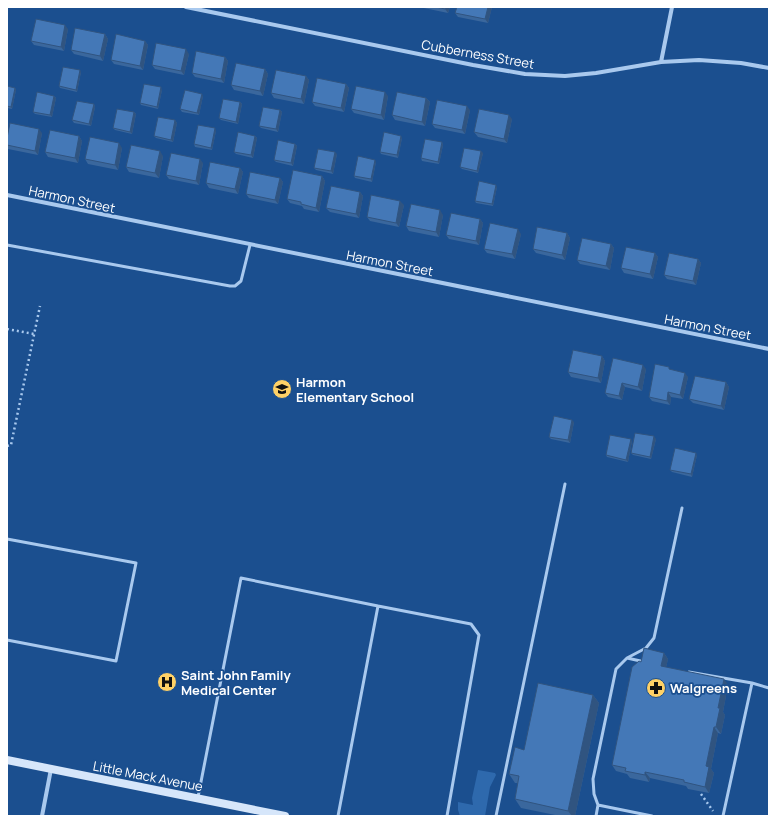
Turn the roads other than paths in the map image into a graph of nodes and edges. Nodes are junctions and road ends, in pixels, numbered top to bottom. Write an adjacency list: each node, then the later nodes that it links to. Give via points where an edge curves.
1 (186, 7): 3 (street, Cubberness Street, via 525,74 596,74)
2 (672, 7): 3 (street)
3 (661, 62): 4 (street, Cubberness Street, via 741,62)
4 (769, 68)
5 (7, 195): 7 (street, Harmon Street)
6 (7, 245): 7 (lane, via 230,286 235,286 241,281)
7 (250, 245): 8 (street, Harmon Street)
8 (769, 349)
9 (565, 484): 27 (lane)
10 (682, 508): 14 (lane, via 654,638 646,648)
11 (7, 538): 13 (lane, via 136,563 116,661)
12 (378, 606): 21 (lane, via 241,578); 25 (lane); 26 (lane, via 471,624 479,635)
13 (7, 640)
14 (627, 658): 15 (lane); 22 (lane, via 616,669 595,772 593,788)
15 (647, 663)
16 (682, 670): 17 (lane)
17 (752, 683): 18 (lane); 30 (lane)
18 (769, 688)
19 (7, 760): 20 (main road, Little Mack Avenue)
20 (51, 769): 21 (main road, Little Mack Avenue); 23 (street)
21 (198, 798): 24 (main road, Little Mack Avenue)
22 (598, 805): 28 (lane); 29 (lane)
23 (42, 816)
24 (285, 816)
25 (338, 816)
26 (446, 816)
27 (496, 816)
28 (596, 816)
29 (652, 816)
30 (724, 816)

